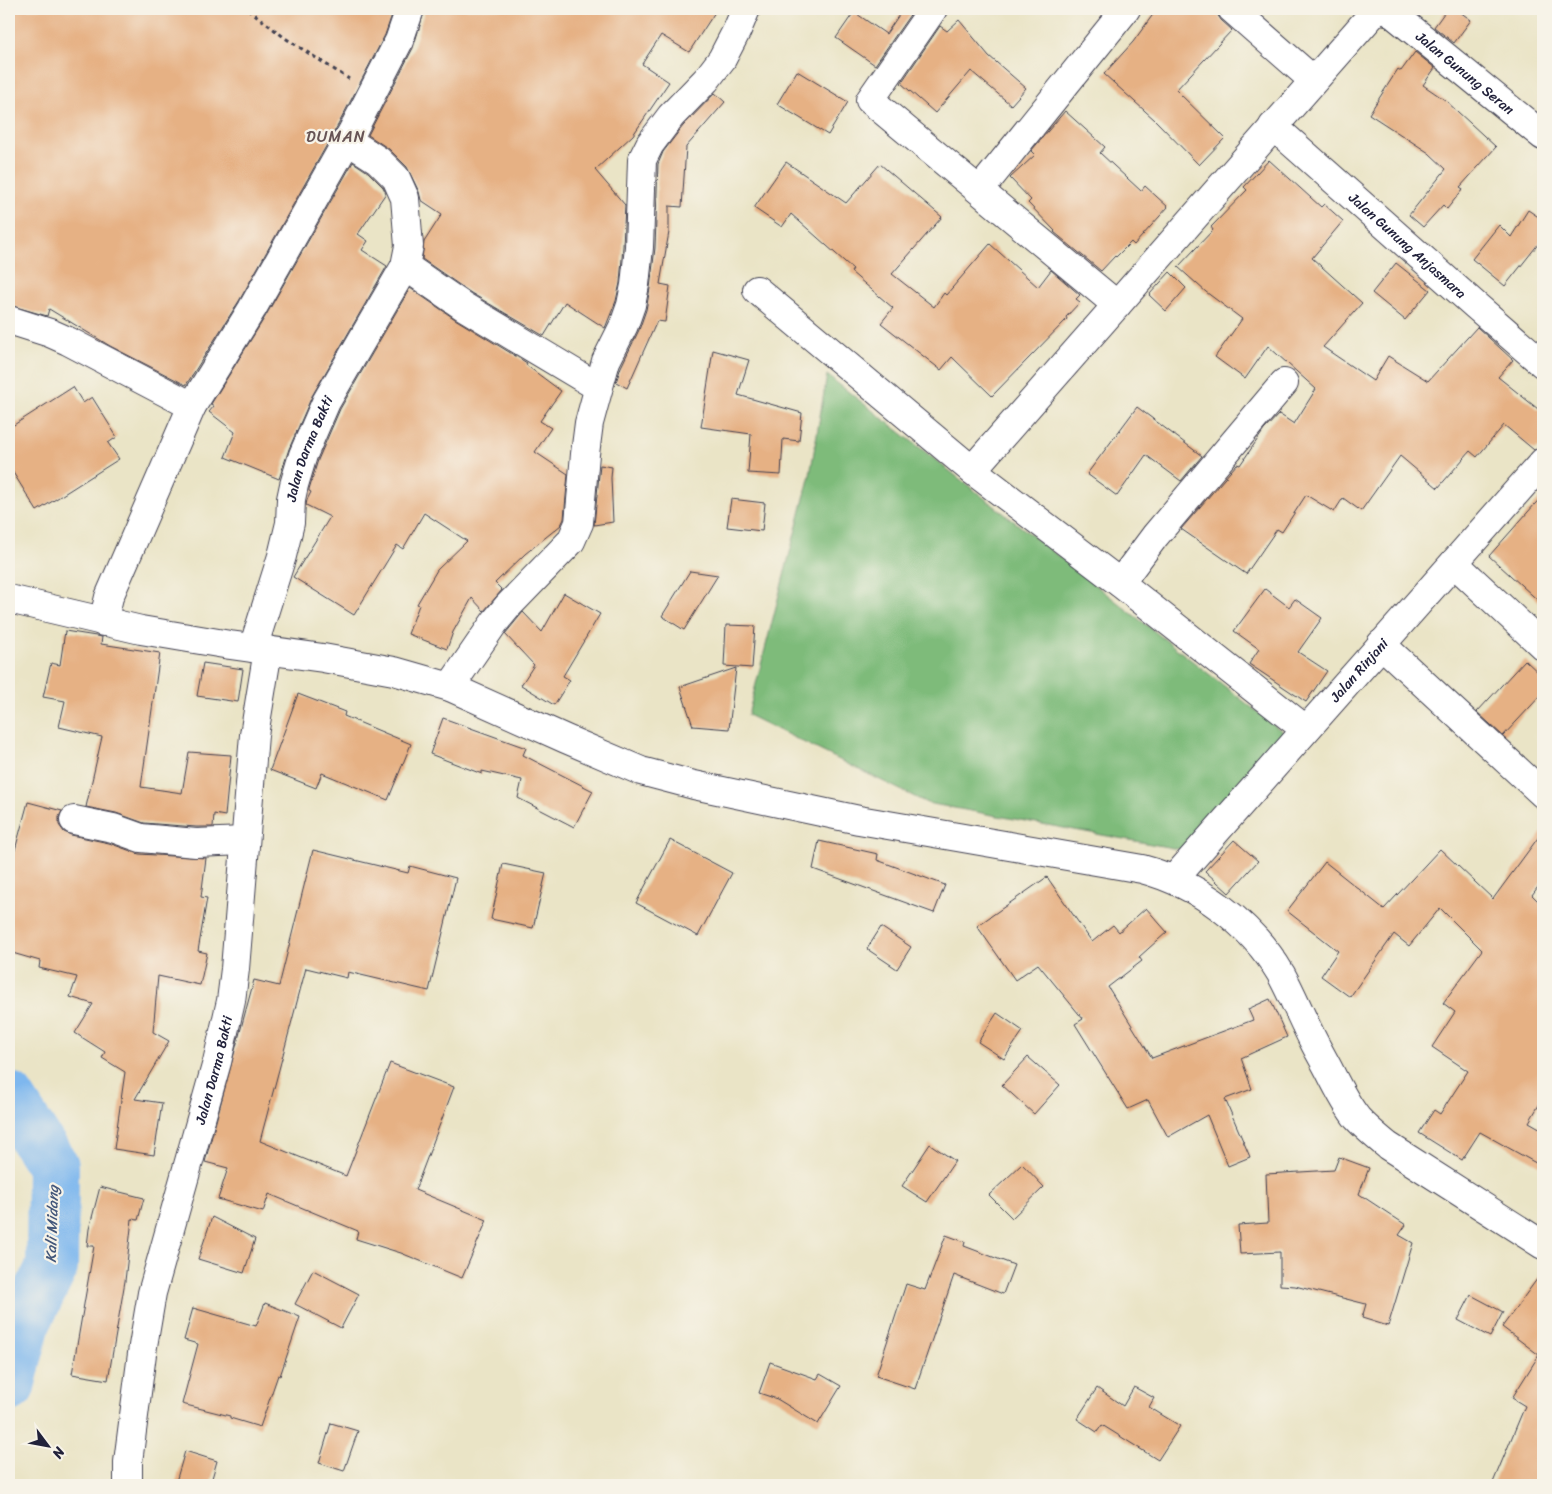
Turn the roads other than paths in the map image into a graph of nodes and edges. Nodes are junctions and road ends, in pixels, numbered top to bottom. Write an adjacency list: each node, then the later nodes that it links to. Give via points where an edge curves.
1 (410, 9): 11 (street, via 399,41)
2 (746, 9): 19 (street, via 722,59 671,116 642,160 639,255 631,306)
3 (933, 9): 12 (street, via 870,100)
4 (1126, 9): 12 (street)
5 (1232, 9): 8 (street)
6 (1377, 9): 8 (street)
7 (1387, 9): 10 (street, Jalan Gunung Seran)
8 (1313, 80): 9 (street)
9 (1273, 126): 15 (street); 17 (street, Jalan Gunung Anjasmara)
10 (1543, 136)
11 (347, 140): 13 (street, via 378,160 396,178 405,198 409,246); 20 (street, via 252,309)
12 (980, 190): 15 (street)
13 (405, 266): 19 (street, via 463,306); 29 (street, Jalan Darma Bakti, via 326,402 303,455)
14 (757, 290): 22 (street)
15 (1117, 305): 22 (street)
16 (9, 320): 20 (street, via 68,341)
17 (1543, 364)
18 (1284, 383): 24 (street, via 1154,536)
19 (598, 387): 30 (street, via 589,423 579,523 571,541 503,611)
20 (192, 406): 26 (street, via 109,597)
21 (1543, 462): 23 (street, Jalan Rinjani)
22 (972, 470): 24 (street)
23 (1454, 563): 27 (street, Jalan Rinjani); 28 (street)
24 (1120, 583): 31 (street)
25 (9, 599): 26 (street)
26 (103, 622): 29 (street)
27 (1381, 644): 31 (street, Jalan Rinjani); 32 (street)
28 (1543, 646)
29 (260, 649): 30 (street, via 394,671); 34 (street, Jalan Darma Bakti)
30 (450, 687): 35 (street, via 641,770 724,792 859,820 1142,869)
31 (1306, 728): 35 (street, Jalan Rinjani)
32 (1543, 794)
33 (74, 820): 34 (street, via 142,838 196,843)
34 (244, 841): 37 (street, Jalan Darma Bakti, via 231,1001 152,1293 129,1452)
35 (1174, 879): 36 (street, via 1229,915 1265,952 1280,973 1342,1095 1367,1128 1388,1146)
36 (1543, 1245)
37 (128, 1485)

